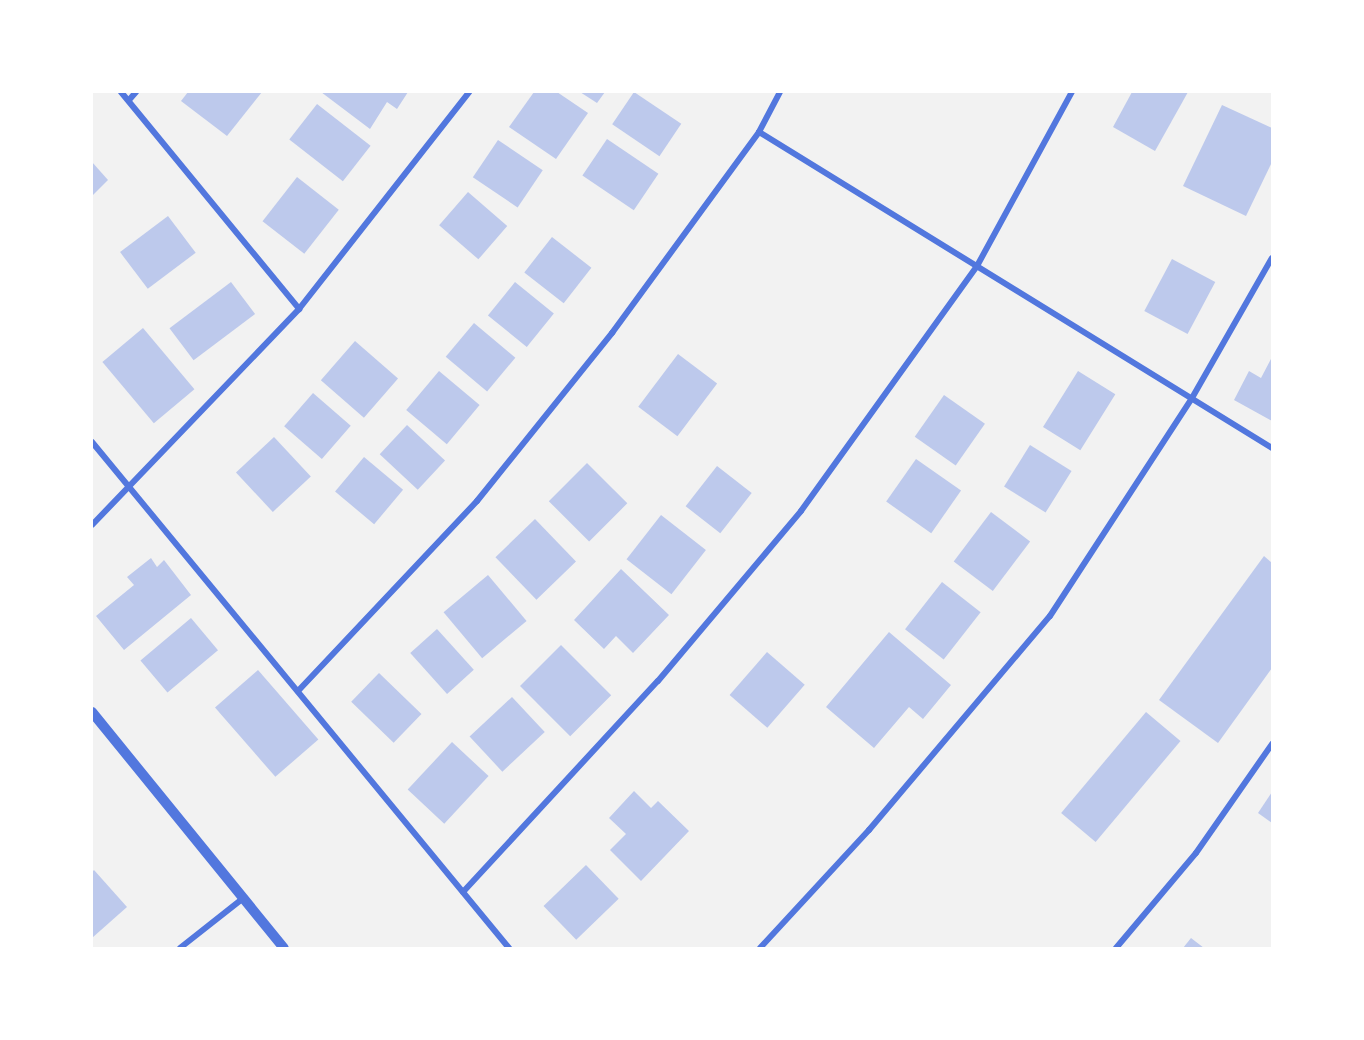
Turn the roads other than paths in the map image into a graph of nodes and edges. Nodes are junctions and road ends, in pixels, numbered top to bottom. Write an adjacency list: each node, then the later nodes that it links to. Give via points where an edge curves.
1 (121, 92): 6 (street)
2 (136, 92): 6 (street)
3 (469, 92): 10 (street)
4 (780, 92): 7 (street)
5 (1072, 92): 9 (street)
6 (129, 100): 10 (street)
7 (759, 132): 9 (street); 16 (street, via 612,333 477,501)
8 (1272, 258): 11 (street)
9 (977, 266): 11 (street); 19 (street, via 801,511 658,681)
10 (299, 309): 14 (street)
11 (1192, 398): 13 (street); 24 (street, via 1050,616 869,830)
12 (92, 442): 14 (street)
13 (1272, 448)
14 (133, 487): 15 (street); 16 (street)
15 (92, 525)
16 (298, 691): 19 (street)
17 (92, 712): 20 (street)
18 (1272, 744): 25 (street, via 1196,853)
19 (463, 892): 23 (street)
20 (242, 899): 21 (street); 22 (street)
21 (180, 948)
22 (284, 948)
23 (509, 948)
24 (760, 948)
25 (1116, 948)

